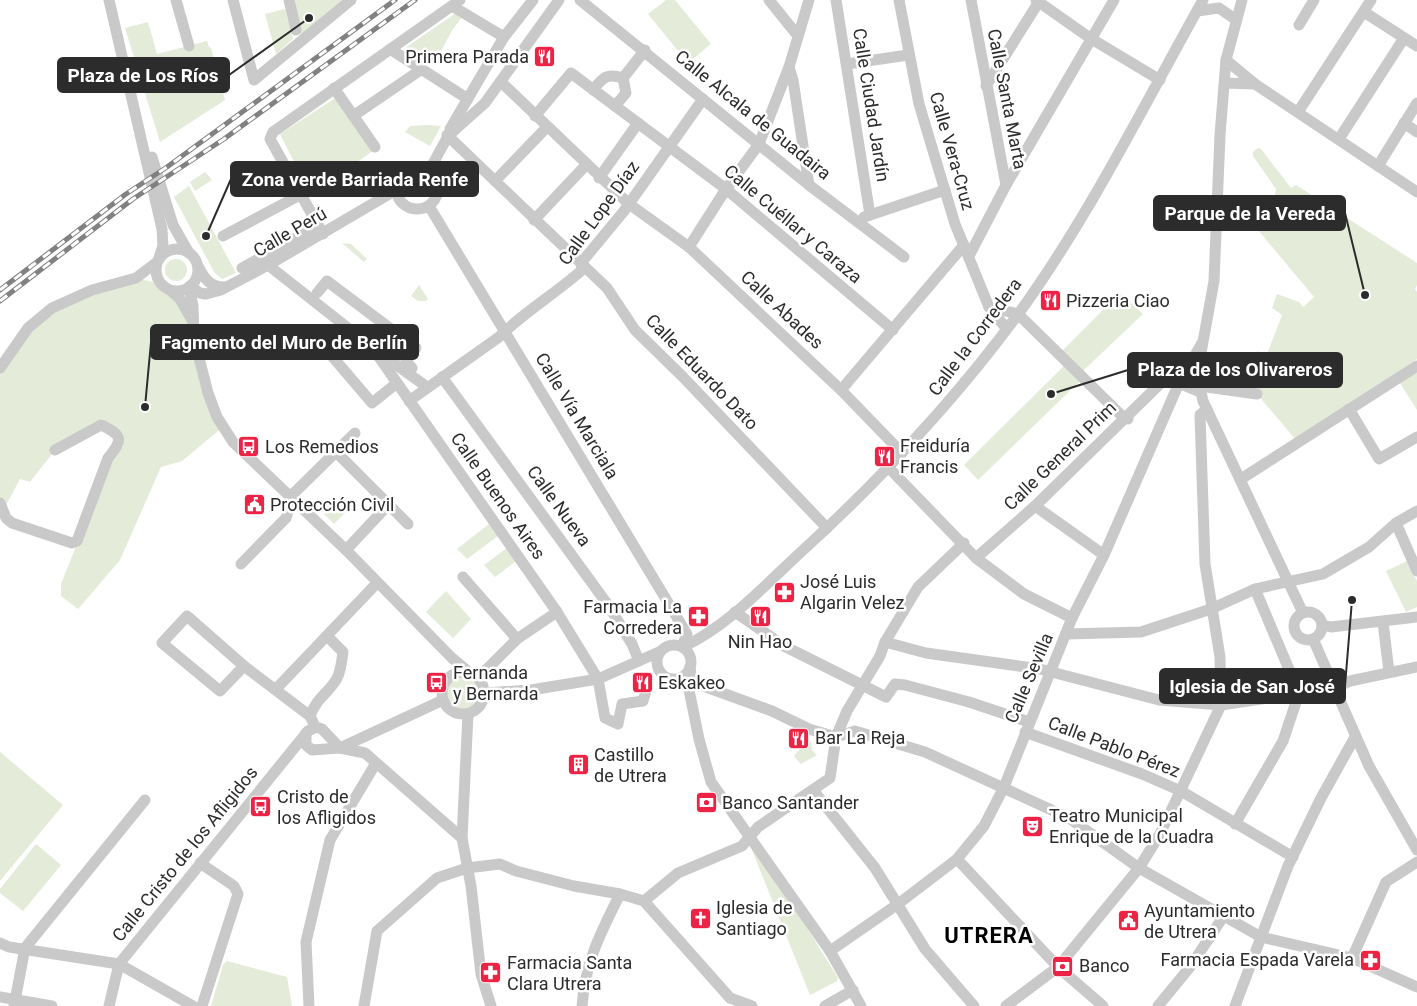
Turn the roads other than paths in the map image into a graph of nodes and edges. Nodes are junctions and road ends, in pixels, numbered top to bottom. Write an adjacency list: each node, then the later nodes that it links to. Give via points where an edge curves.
1 (101, 0): 23 (street)
2 (176, 0): 34 (street)
3 (233, 0): 5 (street, via 254,80)
4 (289, 0): 28 (street)
5 (351, 0)
6 (533, 0): 31 (street)
7 (560, 0): 45 (street)
8 (580, 0): 37 (street, Calle Alcala de Guadaira)
9 (769, 0): 30 (street)
10 (809, 0): 30 (street)
11 (836, 0): 40 (street, Calle Ciudad Jardín)
12 (899, 0): 38 (street, Calle Vera-Cruz)
13 (971, 0): 48 (street, Calle Santa Marta)
14 (1114, 0): 32 (street)
15 (1203, 0): 24 (street, Calle la Corredera)
16 (1213, 0): 24 (street)
17 (1228, 0): 26 (street)
18 (1242, 0): 29 (street)
19 (1314, 0): 27 (street)
20 (1372, 0): 25 (street)
21 (1038, 1): 32 (street); 48 (street)
22 (456, 3): 31 (street); 36 (street)
23 (110, 5): 60 (street)
24 (1198, 10): 26 (street, via 1219,8); 44 (street, Calle la Corredera)
25 (1364, 12): 33 (street); 55 (street)
26 (1232, 17): 29 (street)
27 (1299, 25)
28 (296, 30)
29 (1233, 35): 39 (street)
30 (798, 36): 41 (street)
31 (504, 37): 51 (street)
32 (1090, 38): 44 (street); 74 (street)
33 (1404, 38): 35 (street); 64 (street)
34 (189, 46)
35 (1417, 46)
36 (390, 49): 42 (street); 49 (street)
37 (645, 50): 43 (street); 52 (street, Calle Alcala de Guadaira)
38 (908, 55): 40 (street); 77 (street, Calle Vera-Cruz, via 921,112)
39 (1226, 60): 46 (street); 47 (street)
40 (847, 64): 82 (street, Calle Ciudad Jardín)
41 (789, 67): 65 (street); 73 (street)
42 (422, 69): 51 (street); 56 (street)
43 (623, 78): 50 (street, via 611,74); 54 (street, via 626,93)
44 (1160, 80): 105 (street, Calle la Corredera, via 1089,206)
45 (501, 82): 57 (street, Calle Abades); 63 (street, via 485,103)
46 (1225, 83): 47 (street); 109 (street, via 1214,281)
47 (1255, 84): 55 (street)
48 (986, 86): 74 (street, Calle Santa Marta)
49 (334, 88): 56 (street); 79 (street, via 273,132 270,139)
50 (593, 90): 54 (street, Calle Cuéllar y Caraza); 57 (street, Calle Cuéllar y Caraza, via 571,73)
51 (468, 98): 63 (street)
52 (703, 99): 65 (street, Calle Alcala de Guadaira); 66 (street, Calle Lope Díaz)
53 (1417, 103): 58 (street)
54 (615, 106): 59 (street, Calle Cuéllar y Caraza)
55 (1298, 112): 64 (street)
56 (353, 116): 67 (street)
57 (535, 116): 61 (street, Calle Abades)
58 (1404, 123): 62 (street); 69 (street)
59 (638, 124): 66 (street, Calle Cuéllar y Caraza); 71 (street)
60 (139, 125): 89 (street, via 173,225); 91 (street, via 164,237)
61 (547, 127): 68 (street, Calle Abades); 72 (street)
62 (1417, 132)
63 (448, 136): 70 (street); 72 (street, Calle Eduardo Dato)
64 (1339, 139): 69 (street)
65 (759, 144): 73 (street, Calle Alcala de Guadaira); 75 (street)
66 (668, 146): 75 (street, Calle Cuéllar y Caraza); 80 (street, Calle Lope Díaz)
67 (375, 147)
68 (586, 165): 71 (street, Calle Abades); 83 (street)
69 (1378, 166): 78 (street)
70 (428, 171): 76 (street, via 416,167 407,170 399,178); 81 (street, via 437,180 438,191)
71 (599, 178): 80 (street, Calle Abades)
72 (495, 182): 83 (street, Calle Eduardo Dato)
73 (809, 184): 84 (street, Calle Alcala de Guadaira)
74 (1006, 185): 88 (street, Calle Santa Marta)
75 (726, 189): 87 (street); 106 (street, Calle Cuéllar y Caraza)
76 (396, 190): 81 (street, via 408,207 419,209); 85 (street, Calle Perú)
77 (945, 190): 82 (street); 88 (street, Calle Vera-Cruz)
78 (1417, 192)
79 (300, 195): 85 (street); 86 (street)
80 (629, 204): 87 (street, Calle Abades); 92 (street, Calle Lope Díaz)
81 (429, 206): 107 (street, Calle Vía Marciala)
82 (870, 215): 84 (street)
83 (534, 220): 92 (street, Calle Eduardo Dato)
84 (858, 220): 90 (street, Calle Alcala de Guadaira)
85 (320, 230): 93 (street, Calle Perú); 95 (street)
86 (223, 236)
87 (690, 247): 119 (street, Calle Abades)
88 (967, 250): 103 (street, Calle Vera-Cruz); 106 (street, Calle Santa Marta)
89 (189, 253): 91 (street, via 174,249); 94 (street)
90 (904, 257)
91 (158, 260): 96 (street); 99 (street, via 156,273)
92 (581, 263): 107 (street, Calle Lope Díaz, via 582,270); 139 (street, Calle Eduardo Dato, via 607,288 635,330)
93 (268, 265): 98 (street, Calle Perú); 101 (street)
94 (198, 266): 97 (street, via 197,277); 98 (street, via 206,281)
95 (242, 268)
96 (136, 278): 99 (street); 112 (street, via 92,290 52,308 28,328)
97 (190, 287): 99 (street, via 179,291); 100 (street); 102 (street)
98 (226, 287): 100 (street, Calle Perú)
99 (166, 288): 104 (street, via 180,299)
100 (206, 294): 102 (street)
101 (314, 297): 108 (street); 113 (street, via 327,281 416,348 406,361 412,368)
102 (193, 306): 104 (street)
103 (989, 307): 105 (street); 105 (street, Calle Vera-Cruz)
104 (192, 321): 132 (street, via 197,356 217,417 233,442)
105 (1012, 321): 124 (street, Calle Vera-Cruz); 129 (street, Calle la Corredera, via 930,424)
106 (893, 330): 119 (street, Calle Santa Marta)
107 (505, 331): 114 (street, Calle Lope Díaz); 165 (street, Calle Vía Marciala, via 687,634)
108 (358, 334): 110 (street); 115 (street, via 332,355 372,403)
109 (1202, 343): 116 (street); 118 (street, via 1197,375)
110 (372, 347): 113 (street); 115 (street, Calle Buenos Aires)
111 (1417, 366): 123 (street)
112 (0, 368)
113 (408, 374): 117 (street)
114 (442, 377): 117 (street, Calle Lope Díaz); 168 (street, Calle Nueva, via 602,597)
115 (397, 383): 121 (street, Calle Buenos Aires)
116 (1179, 383): 118 (street); 124 (street, Calle General Prim, via 1166,378); 142 (street, Calle Sevilla)
117 (427, 387): 121 (street, Calle Lope Díaz)
118 (1199, 389): 120 (street); 122 (street)
119 (841, 390): 129 (street, Calle Abades)
120 (1257, 394)
121 (409, 401): 152 (street, Calle Buenos Aires)
122 (1207, 409): 131 (street); 151 (street, via 1200,415 1205,564)
123 (1349, 409): 126 (street, via 1379,459); 131 (street)
124 (1126, 419): 135 (street, Calle General Prim)
125 (356, 433): 128 (street)
126 (1417, 437)
127 (55, 450): 133 (street, via 101,425 116,433 119,439 108,458 77,541 72,543 12,524)
128 (336, 452): 132 (street); 134 (street)
129 (902, 453): 130 (street, Calle la Corredera)
130 (888, 466): 139 (street, Calle la Corredera); 140 (street)
131 (1241, 479): 148 (street)
132 (291, 498): 141 (street); 145 (street, via 286,518)
133 (0, 503)
134 (388, 505): 138 (street); 141 (street)
135 (1035, 506): 142 (street); 143 (street, Calle General Prim)
136 (1417, 511): 137 (street)
137 (1396, 523): 144 (street); 148 (street, via 1369,547 1323,574)
138 (408, 524)
139 (827, 528): 153 (street, Calle la Corredera)
140 (964, 543): 143 (street); 164 (street, via 918,587)
141 (346, 550): 149 (street)
142 (1104, 555): 156 (street, Calle Sevilla)
143 (976, 558): 156 (street, via 1024,594)
144 (1414, 558): 146 (street)
145 (240, 564)
146 (1417, 571)
147 (463, 577): 162 (street)
148 (1288, 582): 150 (street); 154 (street)
149 (377, 583): 160 (street); 167 (street)
150 (1255, 589): 151 (street); 185 (street)
151 (1211, 609): 159 (street, via 1141,632); 187 (street, via 1220,658)
152 (557, 612): 162 (street); 178 (street, Calle Buenos Aires)
153 (735, 612): 161 (street, Calle la Corredera); 179 (street, via 784,646)
154 (1303, 613): 158 (street, via 1315,614); 163 (street, via 1296,620 1296,633 1304,639)
155 (1417, 617): 157 (street)
156 (1072, 618): 159 (street, Calle Sevilla)
157 (1383, 622): 158 (street); 174 (street)
158 (1322, 625): 163 (street, via 1320,634)
159 (1067, 634): 173 (street, Calle Sevilla)
160 (327, 636): 183 (street); 189 (street, via 342,652 342,660 338,677 315,703)
161 (703, 638): 165 (street, Calle la Corredera); 169 (street, Calle la Corredera)
162 (517, 639): 176 (street)
163 (1313, 639): 182 (street)
164 (885, 642): 173 (street, via 926,653); 179 (street)
165 (682, 647): 166 (street, via 670,645); 169 (street, via 689,654)
166 (660, 652): 168 (street); 172 (street, via 656,660)
167 (452, 658): 175 (street); 176 (street)
168 (639, 661): 172 (street); 178 (street)
169 (691, 665): 177 (street); 180 (street)
170 (244, 666): 170 (street, via 187,616 162,643 220,691); 183 (street)
171 (1417, 667): 174 (street)
172 (658, 668): 177 (street, via 666,678)
173 (1045, 670): 187 (street, via 1159,700); 190 (street, Calle Sevilla)
174 (1389, 672): 182 (street)
175 (455, 674): 176 (street); 186 (street, via 446,682)
176 (474, 676): 184 (street)
177 (679, 678): 180 (street)
178 (598, 679): 181 (street, via 605,718 618,724 622,704 643,701); 184 (street, via 531,690)
179 (863, 684): 190 (street, Calle Pablo Pérez, via 886,697 895,684 970,702); 194 (street)
180 (692, 686): 194 (street, via 772,711 809,729); 203 (street, via 698,739 712,782)
181 (647, 688)
182 (1335, 688): 185 (street); 193 (street)
183 (276, 689): 189 (street)
184 (484, 693): 188 (street, via 481,704)
185 (1299, 693): 187 (street); 202 (street, via 1283,741)
186 (443, 700): 188 (street, via 452,711); 195 (street)
187 (1221, 704): 200 (street)
188 (468, 714): 205 (street)
189 (310, 716): 191 (street)
190 (1027, 727): 198 (street, Calle Sevilla); 200 (street, Calle Pablo Pérez)
191 (311, 730): 192 (street); 196 (street, via 304,741 309,748); 211 (street, Calle Cristo de los Afligidos)
192 (326, 734): 195 (street); 196 (street, via 326,743)
193 (1355, 736): 204 (street); 208 (street)
194 (836, 737): 198 (street, via 855,731 872,736 924,752); 199 (street, via 830,778)
195 (340, 748): 196 (street); 197 (street, via 365,753)
196 (320, 749)
197 (376, 763): 205 (street); 234 (street, via 330,840 306,942)
198 (1004, 787): 209 (street, Calle Sevilla, via 984,826); 213 (street, via 1069,818)
199 (813, 790): 203 (street); 216 (street, via 875,868)
200 (1181, 791): 202 (street, Calle Pablo Pérez); 213 (street)
201 (144, 800): 220 (street)
202 (1235, 824): 208 (street, Calle Pablo Pérez)
203 (750, 834): 215 (street, via 742,846 678,873); 221 (street)
204 (1408, 834): 206 (street); 207 (street)
205 (462, 838): 212 (street)
206 (1417, 843)
207 (1417, 850)
208 (1293, 857): 218 (street)
209 (957, 859): 216 (street, Calle Sevilla); 224 (street)
210 (1417, 862): 222 (street, via 1386,882)
211 (200, 863): 223 (street, Calle Cristo de los Afligidos); 233 (street, via 234,886 238,894)
212 (468, 868): 214 (street, via 500,864 574,886); 235 (street, via 437,878 377,931); 236 (street, via 481,974)
213 (1139, 868): 217 (street); 224 (street)
214 (620, 894): 215 (street); 237 (street, via 592,951 583,985)
215 (644, 901): 228 (street)
216 (898, 904): 221 (street, Calle Sevilla); 241 (street, via 925,950)
217 (1223, 918): 218 (street); 244 (street, via 1190,967)
218 (1261, 937): 222 (street); 245 (street)
219 (0, 943): 220 (street)
220 (25, 948): 223 (street); 229 (street)
221 (830, 951): 226 (street)
222 (1352, 958): 225 (street)
223 (119, 964): 231 (street, Calle Cristo de los Afligidos); 232 (street)
224 (1058, 967): 242 (street); 243 (street)
225 (1417, 987)
226 (853, 990): 239 (street); 240 (street)
227 (0, 997): 229 (street)
228 (728, 1002): 238 (street)
229 (15, 1003): 230 (street)
230 (52, 1006)
231 (109, 1006)
232 (193, 1006)
233 (202, 1006)
234 (309, 1006)
235 (364, 1006)
236 (491, 1006)
237 (582, 1006)
238 (752, 1006)
239 (825, 1006)
240 (860, 1006)
241 (974, 1006)
242 (1006, 1006)
243 (1103, 1006)
244 (1158, 1006)
245 (1235, 1006)

